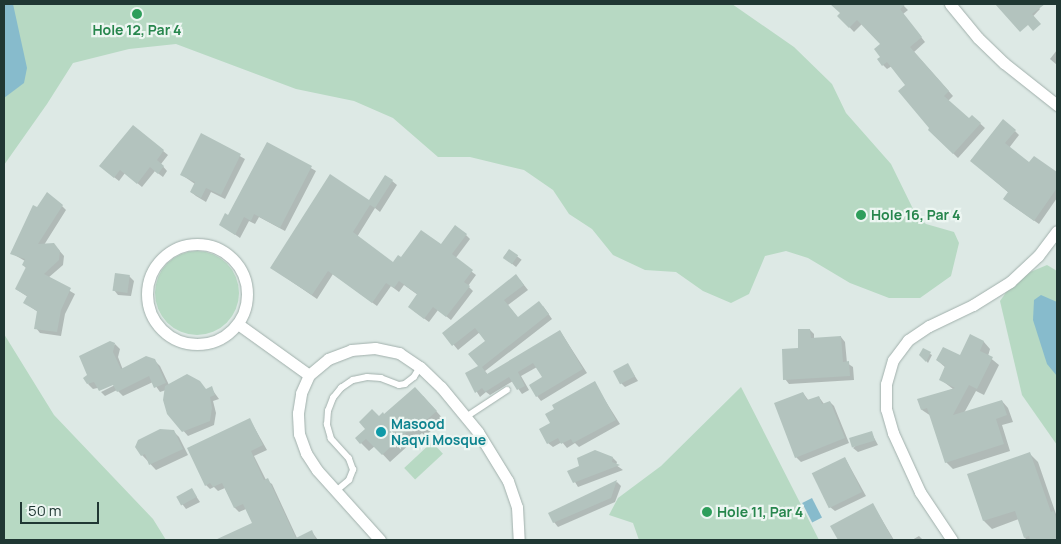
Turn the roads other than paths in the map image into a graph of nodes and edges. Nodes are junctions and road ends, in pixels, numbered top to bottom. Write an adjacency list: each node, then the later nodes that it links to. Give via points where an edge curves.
1 (950, 4): 2 (street, via 1004,63)
2 (1057, 105)
3 (1057, 231): 12 (street, via 1038,256 1010,282 908,340 893,360 886,384 886,409 892,433 920,492)
4 (238, 324): 4 (street, via 246,310 248,293 245,277 237,262 209,244 192,243 162,257 152,271 147,295 153,319 164,332 178,341 194,345 218,340); 6 (street)
5 (420, 367): 6 (street, via 399,353 375,348 350,350 328,359); 8 (street); 9 (lane, via 405,384 367,377 353,380 333,398 328,411 329,432 353,470 349,480)
6 (310, 375): 9 (street, via 301,394 299,434 306,452)
7 (507, 390): 8 (lane)
8 (466, 417): 11 (street, via 495,456 508,481 517,507)
9 (335, 492): 10 (street)
10 (380, 540)
11 (519, 540)
12 (952, 540)

